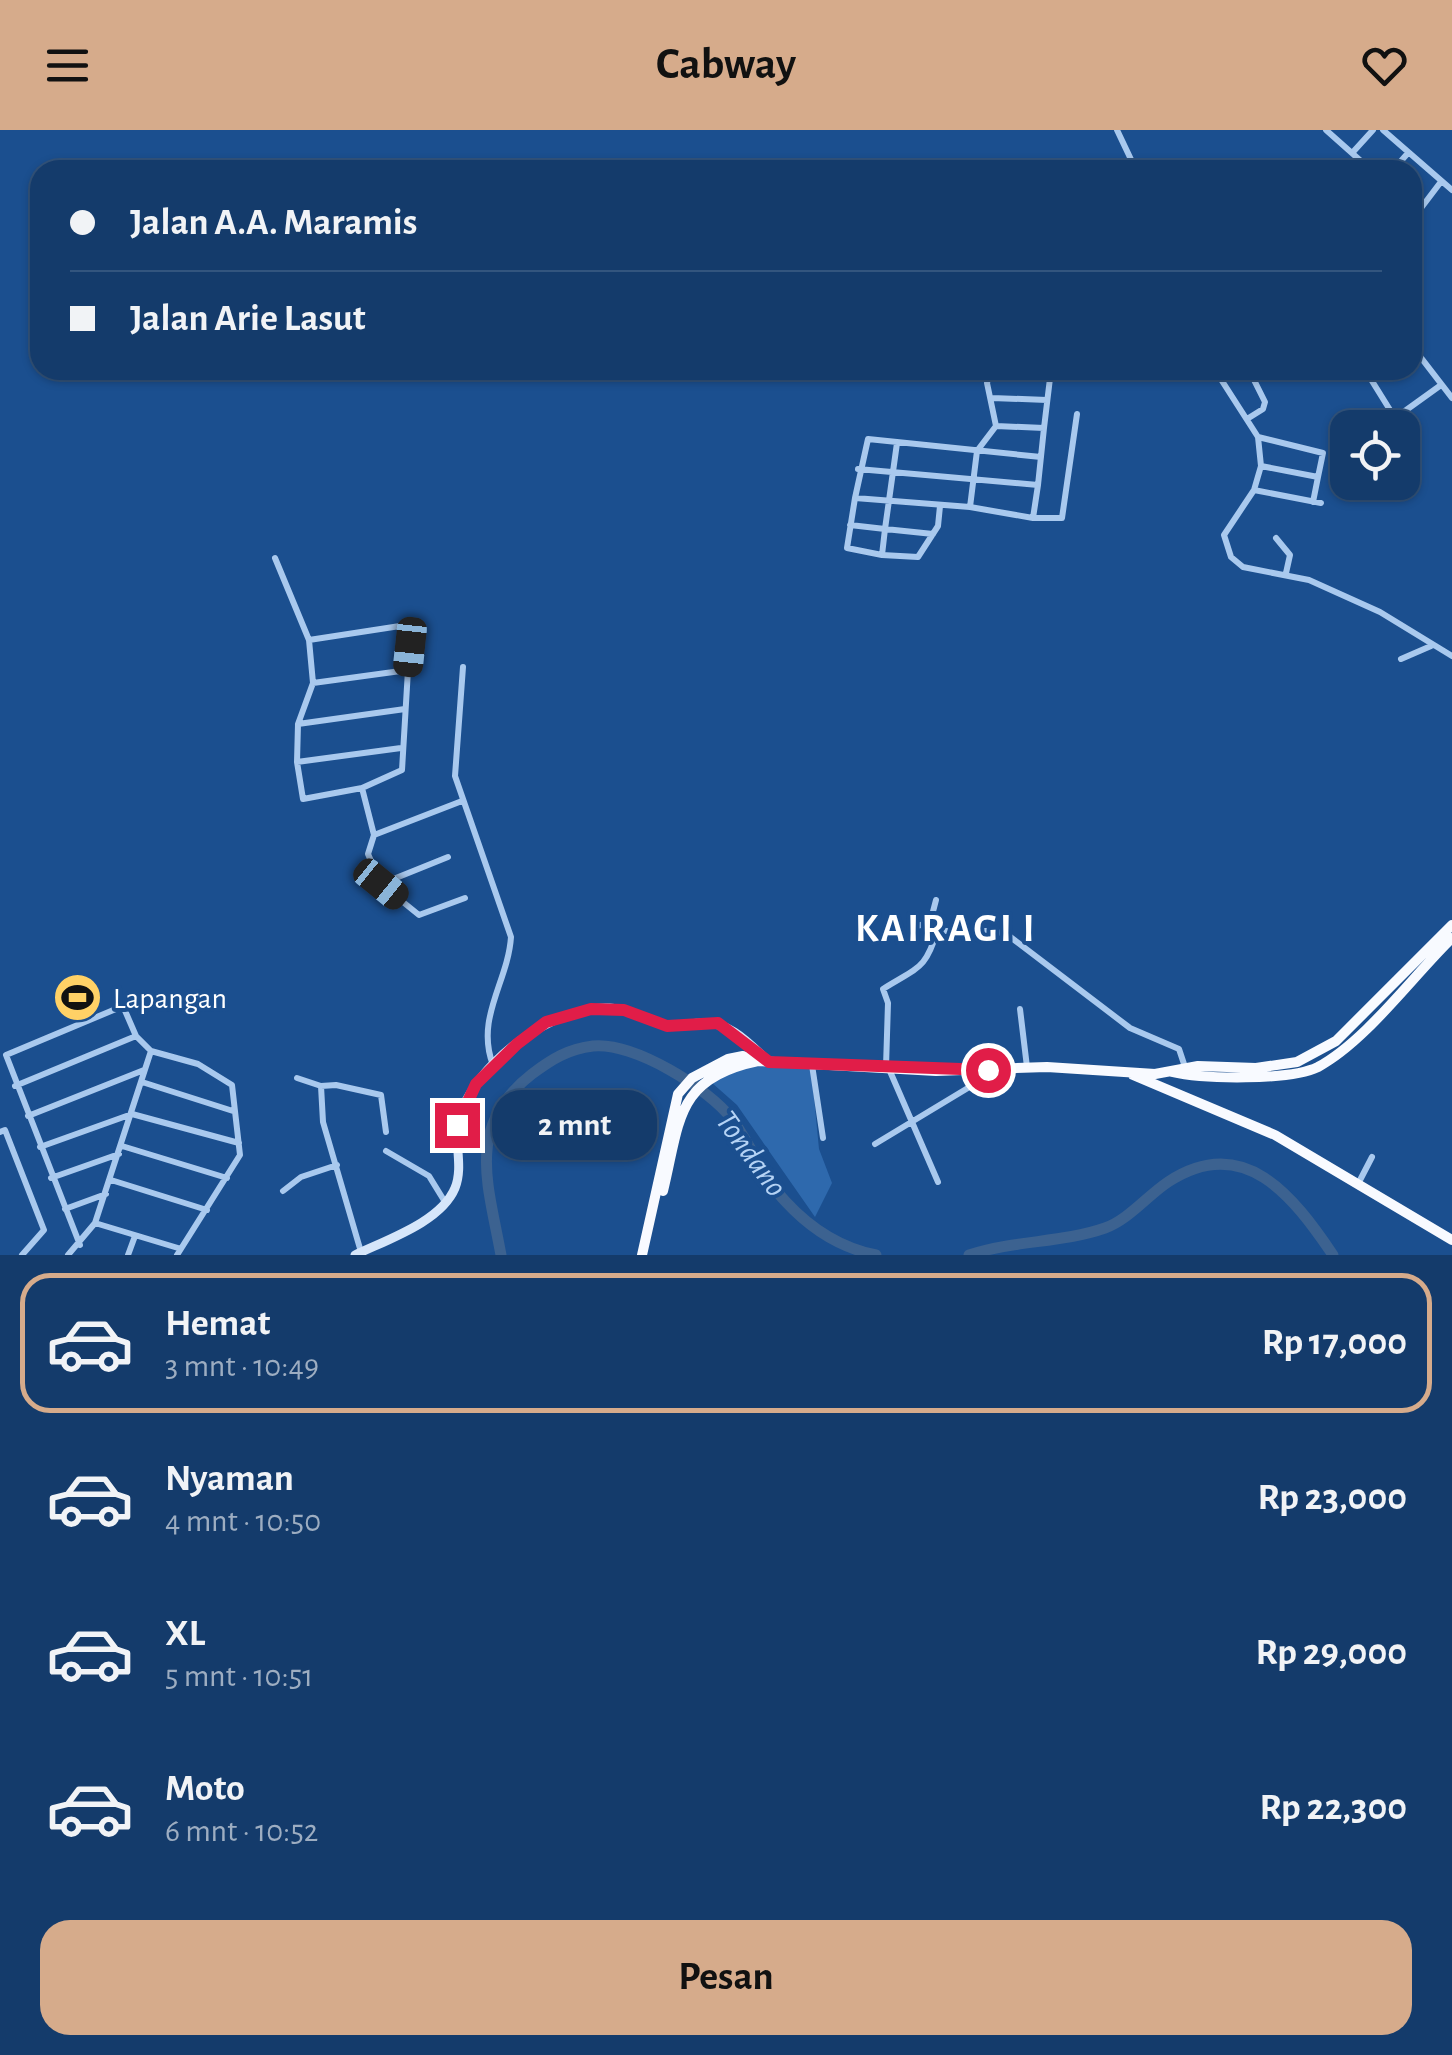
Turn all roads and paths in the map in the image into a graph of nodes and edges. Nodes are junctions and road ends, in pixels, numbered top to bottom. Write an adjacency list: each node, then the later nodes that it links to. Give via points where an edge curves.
1 (1117, 130): 7 (street)
2 (1326, 130): 5 (street)
3 (1373, 130): 5 (street)
4 (1388, 131): 6 (street)
5 (1353, 152): 8 (street)
6 (1408, 154): 9 (street); 10 (street)
7 (1131, 160)
8 (1361, 160)
9 (1402, 160)
10 (1415, 160)
11 (1422, 167): 12 (street)
12 (1440, 183): 13 (street); 14 (street)
13 (1452, 190)
14 (1422, 210)
15 (1422, 359): 21 (street)
16 (987, 380): 22 (street)
17 (1050, 380): 24 (street)
18 (1222, 380): 28 (street)
19 (1254, 380): 28 (street, via 1265,405)
20 (1372, 381): 25 (street)
21 (1441, 385): 23 (street); 26 (street)
22 (992, 398): 24 (street); 29 (street)
23 (1452, 398)
24 (1047, 400): 30 (street)
25 (1391, 410)
26 (1407, 410)
27 (1076, 414): 46 (street, via 1062,518)
28 (1247, 419): 31 (street)
29 (996, 426): 30 (street); 33 (street)
30 (1044, 428): 34 (street)
31 (1258, 437): 35 (street); 38 (street, via 1322,450)
32 (898, 443): 33 (street); 36 (street, via 866,440); 37 (street)
33 (977, 451): 34 (street); 39 (street)
34 (1041, 457): 40 (street)
35 (1262, 466): 38 (street); 41 (street)
36 (858, 469): 37 (street); 42 (street)
37 (892, 474): 39 (street); 43 (street)
38 (1318, 477): 41 (street, via 1317,502)
39 (972, 480): 40 (street); 45 (street)
40 (1038, 485): 46 (street)
41 (1254, 490): 53 (street, via 1224,535 1226,547 1244,566)
42 (854, 498): 43 (street); 47 (street)
43 (888, 502): 44 (street); 48 (street)
44 (940, 506): 45 (street); 49 (street)
45 (970, 507): 46 (street)
46 (1034, 518)
47 (850, 525): 48 (street); 51 (street, via 850,551)
48 (885, 529): 49 (street); 51 (street)
49 (933, 534): 51 (street, via 915,560)
50 (1276, 538): 53 (street, via 1290,555)
51 (882, 555)
52 (275, 558): 54 (street)
53 (1286, 573): 55 (street, via 1380,612)
54 (309, 640): 59 (street, via 413,624); 60 (street)
55 (1432, 645): 56 (street); 57 (street)
56 (1452, 656)
57 (1401, 659)
58 (463, 667): 66 (street, via 455,776)
59 (408, 670): 60 (street); 61 (street)
60 (313, 682): 62 (street)
61 (405, 709): 62 (street); 63 (street)
62 (298, 724): 64 (street)
63 (401, 748): 64 (street); 65 (street, via 400,774)
64 (297, 762): 65 (street, via 303,799)
65 (362, 788): 67 (street)
66 (462, 801): 67 (street); 82 (street, via 512,937 486,1020)
67 (374, 835): 69 (street, via 368,854)
68 (448, 857): 69 (street)
69 (381, 884): 70 (street, via 419,915)
70 (465, 898)
71 (936, 900): 74 (street)
72 (1452, 925): 77 (highway)
73 (916, 926): 74 (street)
74 (934, 926): 83 (street, via 934,951 884,989); 88 (street, via 1009,936 1130,1028 1178,1050)
75 (1452, 938): 77 (highway)
76 (1020, 1009): 84 (street)
77 (1376, 1010): 88 (highway, via 1343,1048 1313,1069)
78 (136, 1036): 79 (street); 91 (street); 91 (street, via 119,1006 8,1053)
79 (151, 1051): 85 (street); 94 (street, via 198,1064 232,1085)
80 (764, 1061): 81 (highway); 82 (main road, via 729,1028 712,1022 667,1026 624,1010 591,1009 533,1030); 127 (highway, via 724,1066 681,1098)
81 (812, 1065): 83 (highway); 100 (street)
82 (494, 1067): 115 (main road, via 460,1115 455,1188)
83 (887, 1067): 86 (highway); 97 (street)
84 (1028, 1068): 86 (highway); 87 (highway)
85 (145, 1070): 90 (street); 96 (street)
86 (996, 1070): 97 (street)
87 (1128, 1072): 88 (highway); 93 (highway)
88 (1182, 1073): 93 (highway)
89 (296, 1078): 92 (street)
90 (142, 1082): 94 (street); 95 (street)
91 (15, 1086): 96 (street)
92 (320, 1086): 99 (street, via 381,1095); 107 (street, via 323,1122)
93 (1173, 1096): 112 (highway, via 1275,1135)
94 (233, 1111): 101 (street)
95 (132, 1114): 101 (street); 103 (street); 104 (street)
96 (28, 1116): 103 (street)
97 (911, 1125): 102 (street); 111 (street)
98 (0, 1132): 124 (street, via 6,1130 44,1230)
99 (386, 1132)
100 (823, 1138)
101 (240, 1144): 109 (street)
102 (874, 1144)
103 (40, 1146): 108 (street)
104 (121, 1150): 108 (street); 109 (street); 110 (street)
105 (386, 1151): 115 (street, via 429,1176)
106 (1372, 1157): 112 (street)
107 (338, 1165): 113 (street); 123 (street)
108 (51, 1178): 116 (street)
109 (227, 1178): 117 (street)
110 (111, 1180): 114 (street); 117 (street)
111 (938, 1182)
112 (1358, 1185): 120 (highway)
113 (283, 1191)
114 (106, 1194): 116 (street); 118 (street)
115 (445, 1202): 123 (main road)
116 (64, 1209): 121 (street)
117 (207, 1210): 122 (street)
118 (95, 1224): 119 (street); 121 (street)
119 (134, 1236): 122 (street); 126 (street)
120 (1452, 1240)
121 (80, 1245): 125 (street)
122 (178, 1252)
123 (361, 1253)
124 (22, 1255)
125 (68, 1255)
126 (128, 1255)
127 (646, 1255)

